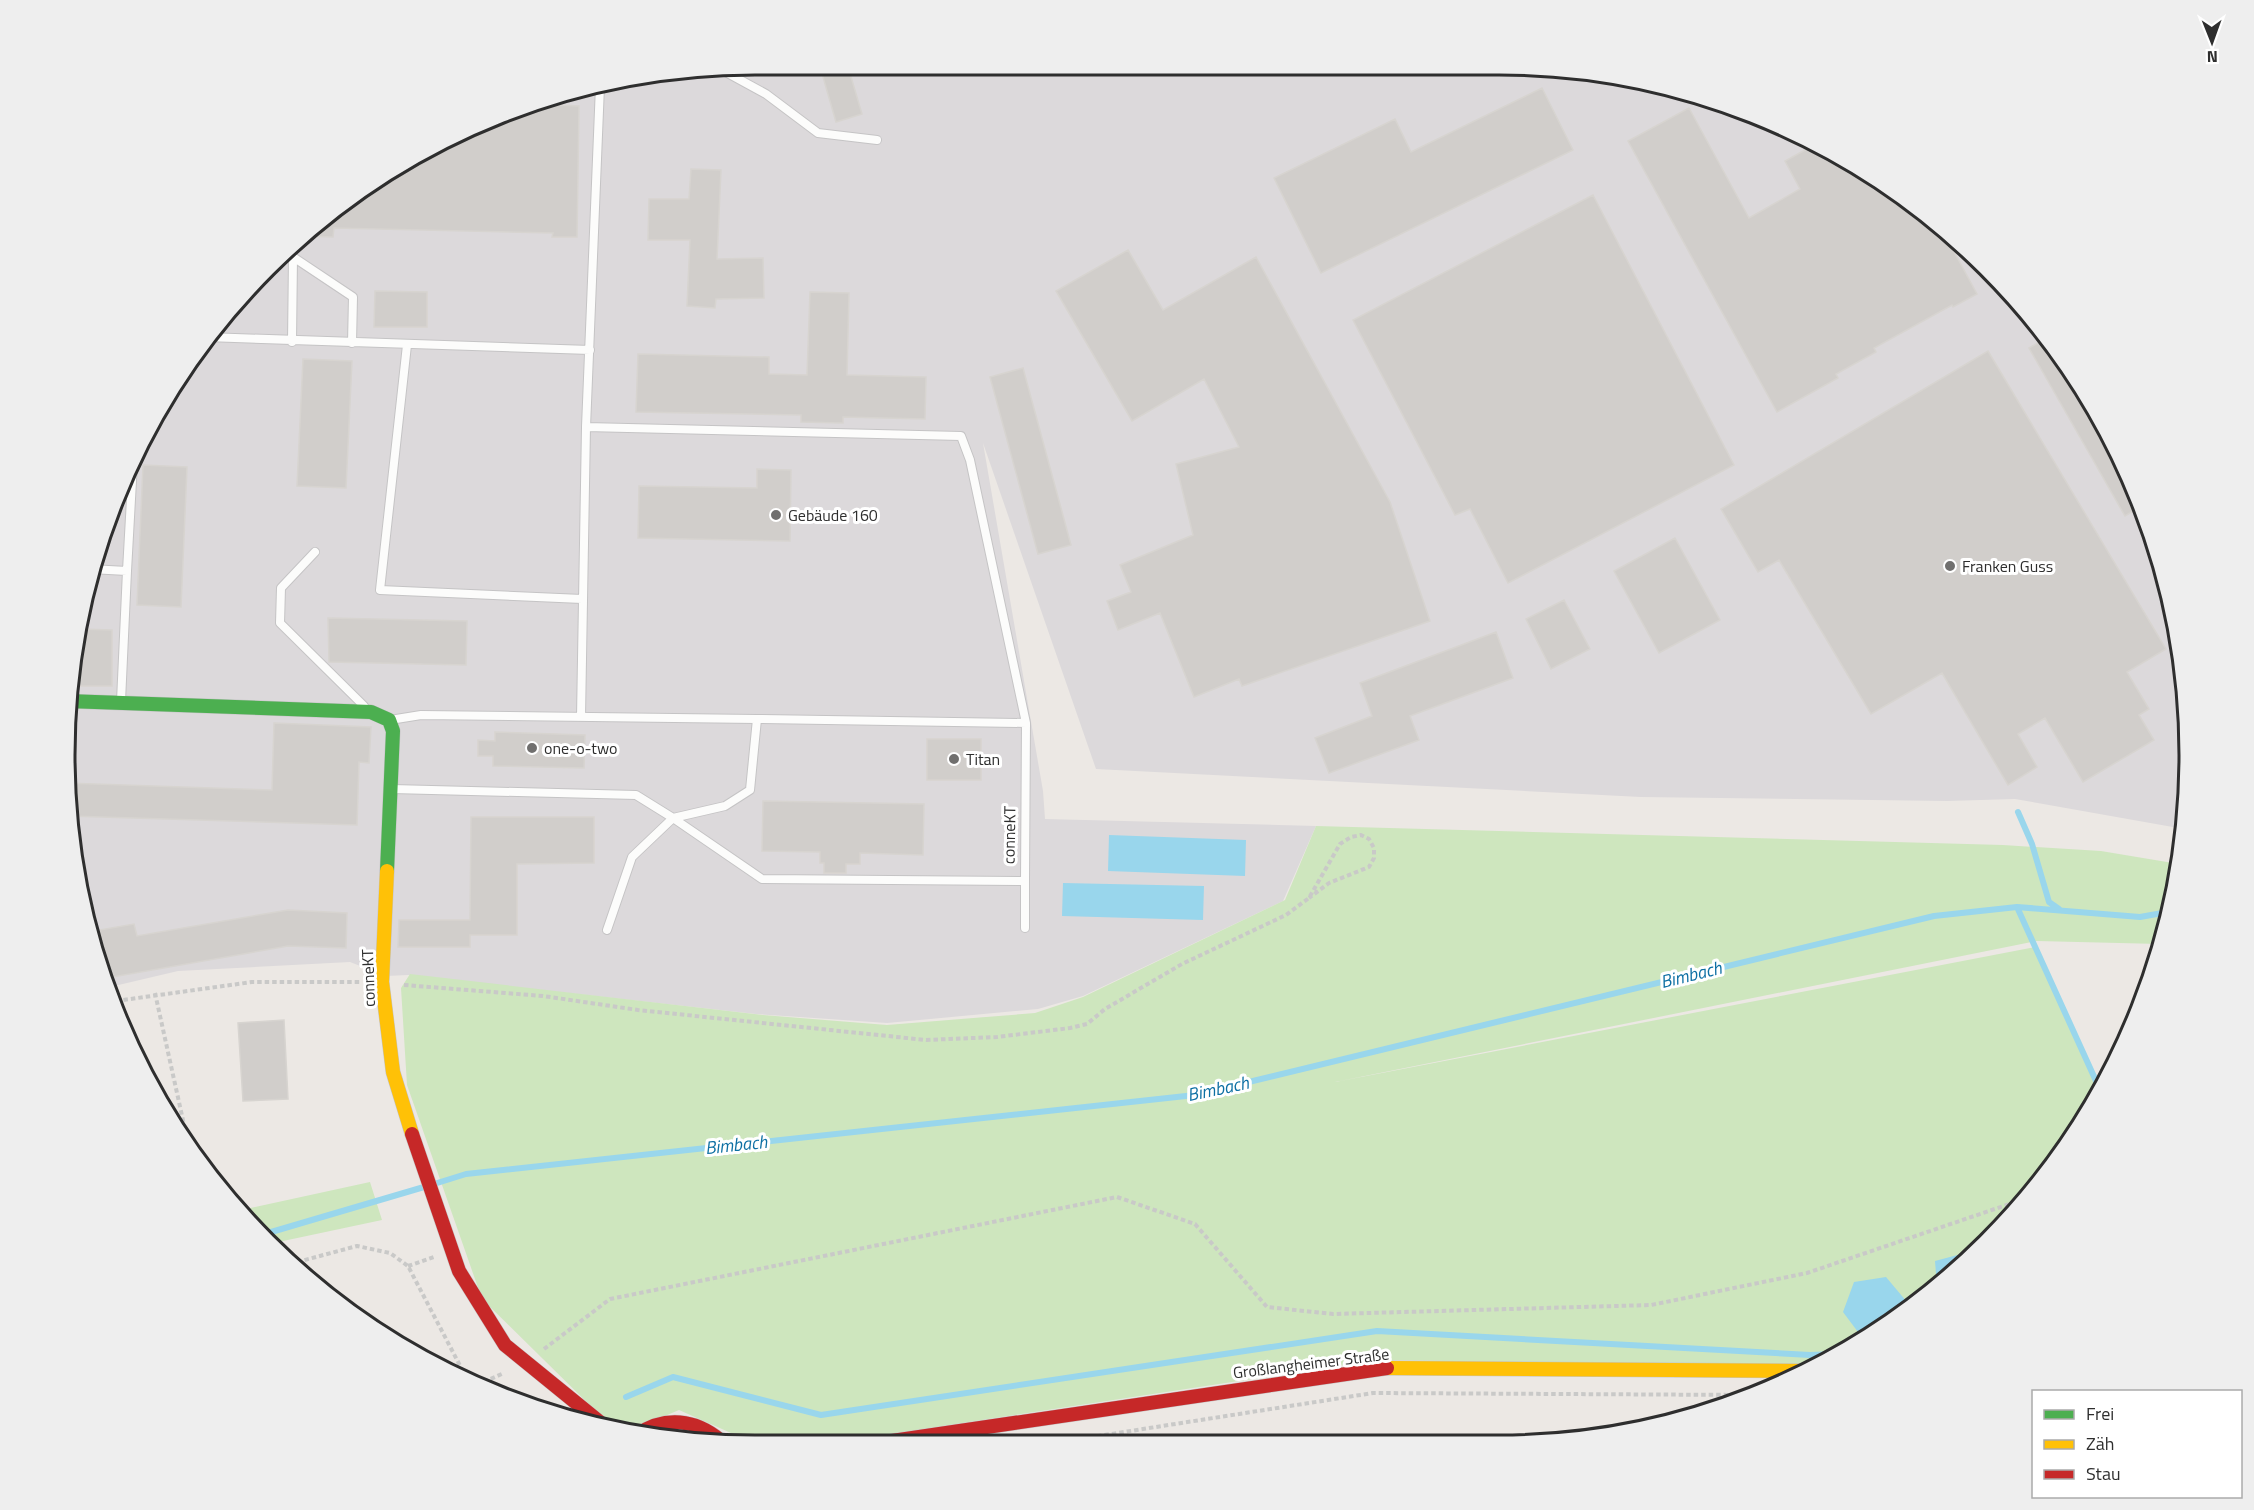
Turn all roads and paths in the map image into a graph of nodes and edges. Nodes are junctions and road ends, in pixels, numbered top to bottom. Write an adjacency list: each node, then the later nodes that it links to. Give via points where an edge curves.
1 (732, 76): 3 (lane, via 766,94 818,133)
2 (600, 93): 8 (lane)
3 (877, 140)
4 (219, 338): 5 (lane)
5 (292, 342): 6 (lane); 6 (lane, via 293,257 352,297)
6 (352, 343): 7 (lane)
7 (407, 345): 8 (lane); 14 (lane, via 380,590)
8 (590, 350): 9 (lane)
9 (586, 427): 14 (lane); 21 (lane, conneKT, via 961,436 970,460)
10 (132, 484): 13 (lane)
11 (315, 552): 17 (lane, via 281,588 280,623)
12 (101, 570): 13 (lane)
13 (127, 571): 16 (lane)
14 (582, 599): 18 (lane)
15 (77, 701): 16 (street)
16 (121, 703): 17 (street)
17 (371, 712): 20 (street)
18 (581, 717): 19 (lane); 20 (lane, via 421,715)
19 (758, 719): 21 (lane); 23 (lane, via 750,790 724,806)
20 (389, 720): 22 (street, conneKT, via 393,731)
21 (1026, 723): 24 (lane, conneKT)
22 (392, 789): 23 (lane, conneKT, via 636,795); 28 (street, conneKT)
23 (674, 818): 24 (lane, conneKT, via 762,879); 27 (lane, via 632,857)
24 (1025, 881): 26 (lane)
25 (1309, 898): 25 (path, via 1340,844 1351,837 1369,838 1374,848 1370,867 1329,884); 28 (path, via 1286,915 1182,964 1105,1009 1087,1024 997,1037 926,1040 638,1010 543,996)
26 (1025, 928)
27 (607, 930)
28 (382, 982): 29 (path, via 252,982); 34 (street, conneKT, via 393,1072 459,1271 505,1345)
29 (155, 993): 30 (path); 31 (path)
30 (121, 999)
31 (184, 1123)
32 (2009, 1204): 34 (path, via 1807,1274 1651,1305 1333,1314 1267,1307 1195,1224 1117,1197 610,1299)
33 (301, 1261): 35 (path, via 357,1246 390,1253 408,1266)
34 (524, 1363): 40 (street)
35 (461, 1368)
36 (1787, 1371): 43 (street, Großlangheimer Straße, via 1377,1368)
37 (492, 1379): 38 (path)
38 (489, 1380)
39 (1729, 1395): 44 (path, via 1373,1393)
40 (591, 1415)
41 (652, 1427): 42 (street, via 678,1421 697,1425)
42 (711, 1434)
43 (932, 1435)
44 (1105, 1435)

